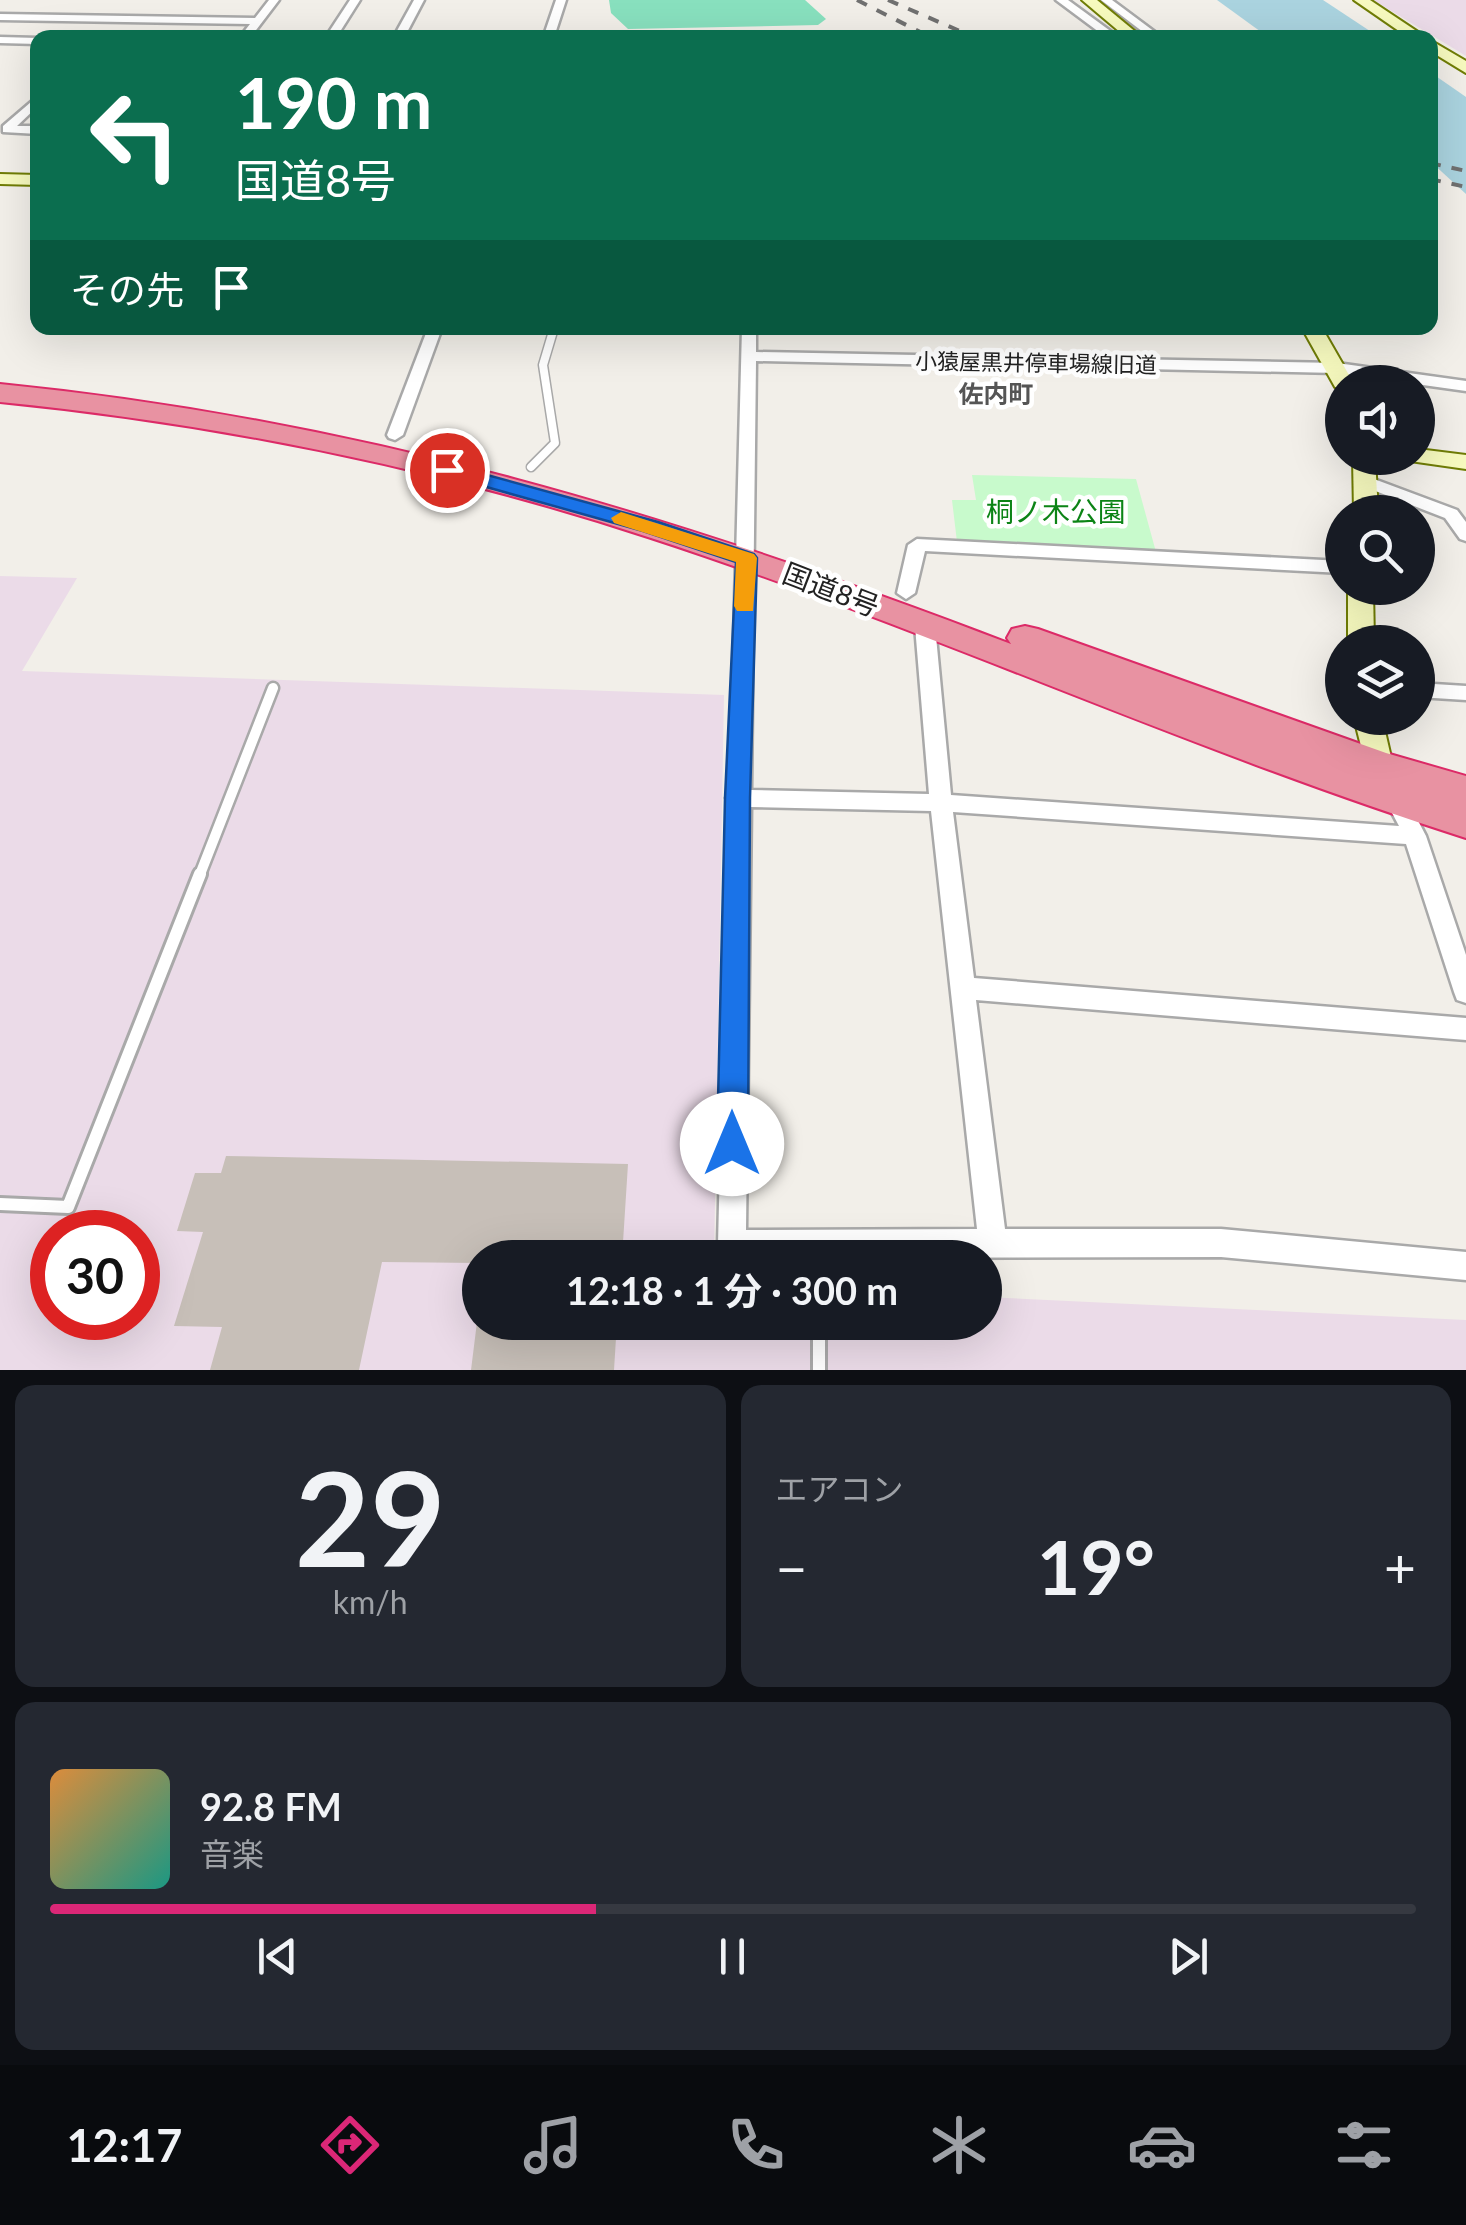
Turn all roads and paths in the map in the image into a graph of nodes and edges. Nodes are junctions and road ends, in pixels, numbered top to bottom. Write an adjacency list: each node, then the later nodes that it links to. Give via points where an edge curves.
1 (274, 0): 11 (street)
2 (355, 0): 13 (street)
3 (409, 0): 4 (street)
4 (418, 0): 14 (street)
5 (561, 0): 15 (street)
6 (1061, 0): 16 (street)
7 (1088, 0): 17 (street)
8 (1106, 0): 18 (street)
9 (1361, 0): 19 (street)
10 (0, 17): 11 (street)
11 (258, 21): 12 (street)
12 (251, 30)
13 (335, 30)
14 (402, 30)
15 (550, 30)
16 (1104, 30)
17 (1126, 30)
18 (1147, 30)
19 (1408, 30)
20 (0, 40): 21 (street)
21 (30, 41)
22 (1438, 49): 23 (street)
23 (1466, 68)
24 (30, 107): 25 (street, via 7,129)
25 (30, 130)
26 (0, 179): 27 (street)
27 (30, 180)
28 (432, 335): 39 (street)
29 (552, 335): 42 (lane, via 544,365 555,443)
30 (749, 335): 32 (street)
31 (1316, 335): 33 (street)
32 (748, 356): 35 (street, 小猿屋黒井停車場線旧道); 45 (street)
33 (1334, 365)
34 (0, 375): 39 (highway, 国道8号, via 196,398)
35 (1325, 375)
36 (1435, 383): 37 (street, 小猿屋黒井停車場線旧道)
37 (1466, 386)
38 (0, 394): 45 (highway, 国道8号, via 379,451)
39 (395, 436): 42 (highway, 国道8号)
40 (1435, 458): 41 (street)
41 (1466, 462)
42 (531, 467): 45 (highway, 国道8号)
43 (1376, 475): 44 (street, via 1451,514)
44 (1466, 535)
45 (747, 547): 47 (highway, 国道8号); 48 (highway, 国道8号); 55 (street)
46 (1325, 566): 47 (street, via 917,545)
47 (906, 593): 53 (highway, 国道8号)
48 (925, 626): 56 (street); 57 (highway, 国道8号)
49 (273, 688): 63 (lane, via 68,1207)
50 (1435, 691): 51 (street)
51 (1466, 693)
52 (1372, 735): 53 (street)
53 (1378, 766): 54 (highway, 国道8号); 57 (street)
54 (1466, 792)
55 (738, 798): 56 (street); 64 (street)
56 (941, 802): 59 (street); 60 (street)
57 (1396, 802): 58 (highway, 国道8号); 59 (street)
58 (1466, 822)
59 (1414, 836): 61 (street)
60 (963, 988): 62 (street); 65 (street)
61 (1466, 992)
62 (1466, 1028)
63 (0, 1204)
64 (732, 1240)
65 (992, 1240)
66 (1002, 1245): 67 (street, via 1221,1243)
67 (1466, 1266)
68 (818, 1340): 69 (lane)
69 (819, 1370)

